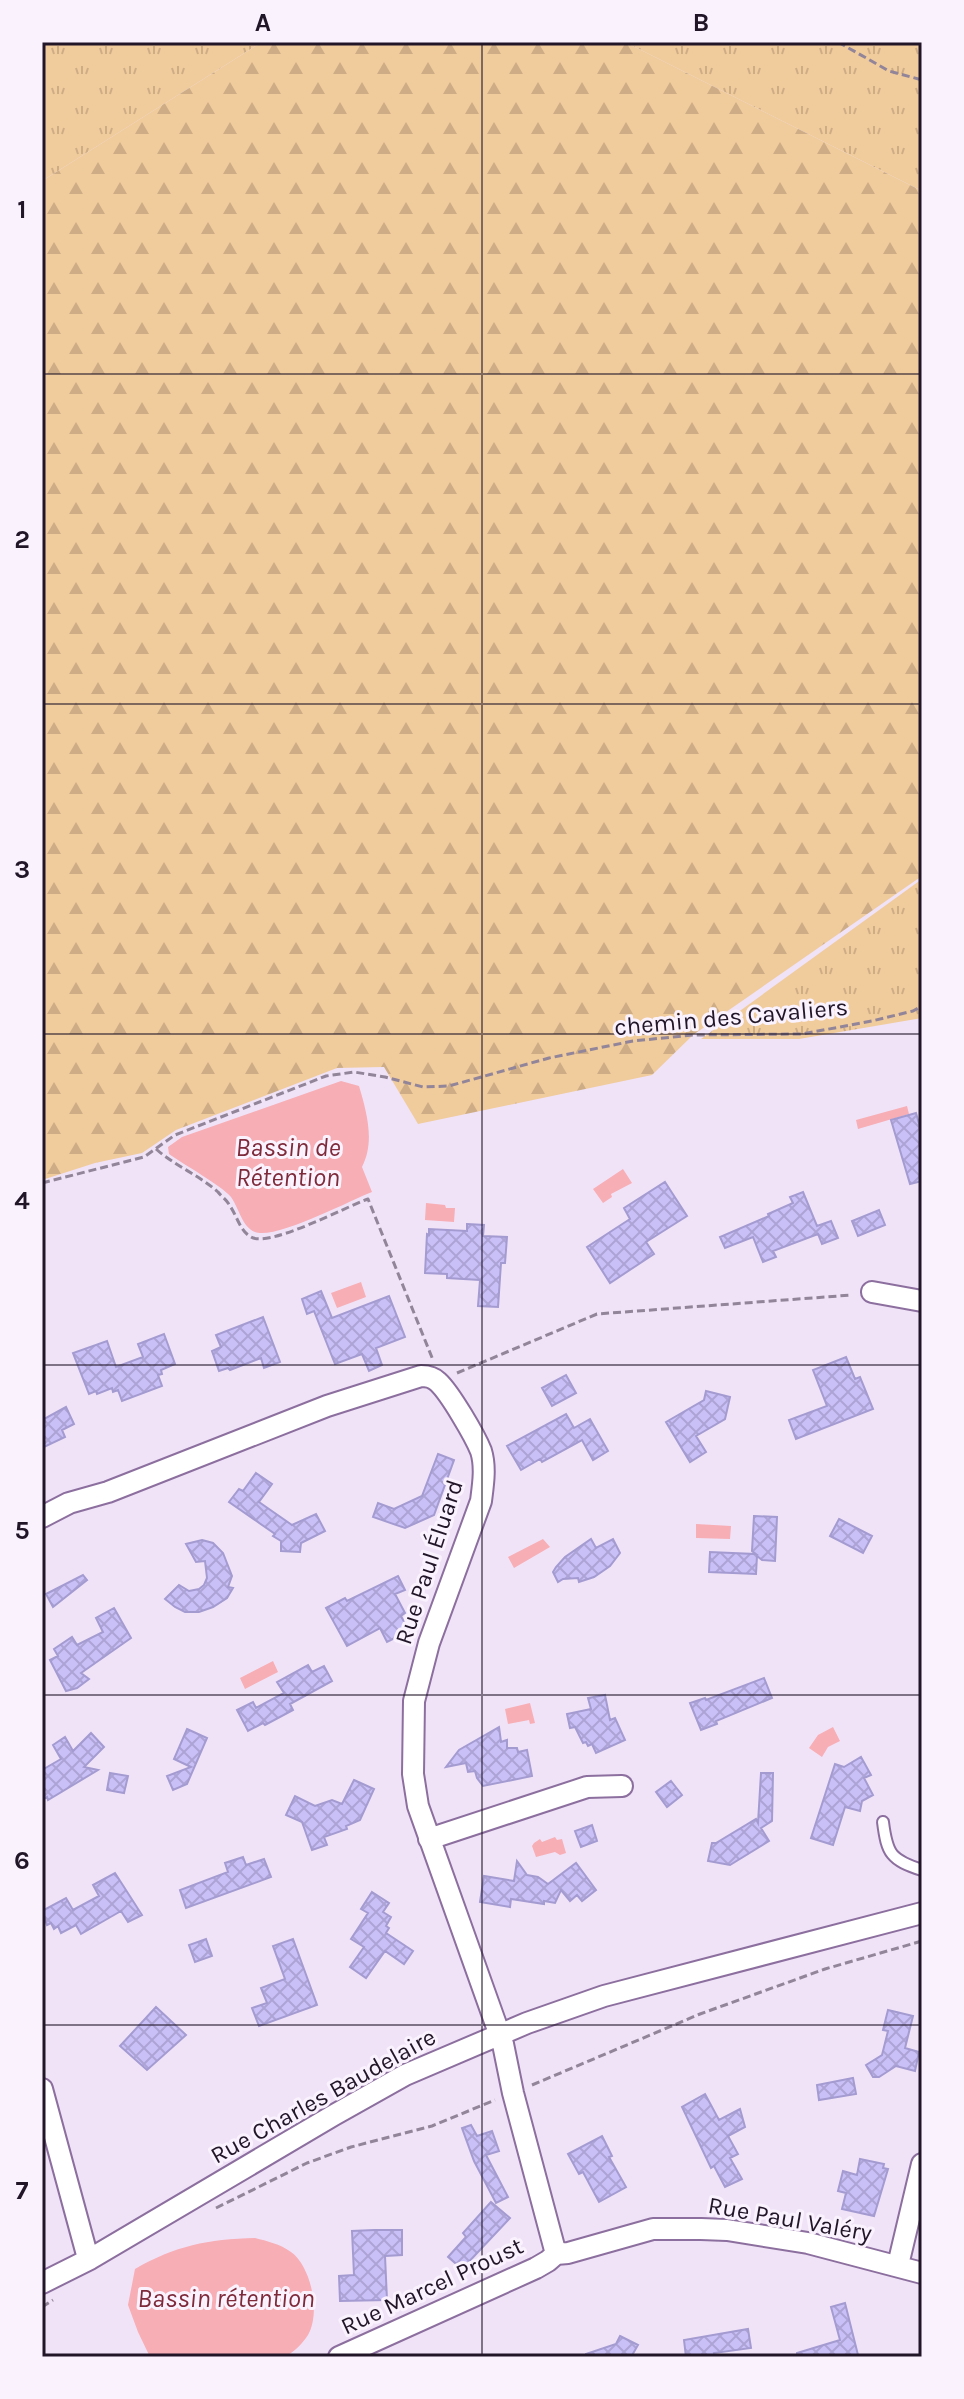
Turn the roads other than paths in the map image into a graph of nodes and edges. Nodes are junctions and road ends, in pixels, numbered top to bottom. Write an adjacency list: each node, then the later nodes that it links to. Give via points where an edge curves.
1 (872, 1292): 2 (street)
2 (922, 1301)
3 (42, 1517): 6 (street, Rue Paul Éluard, via 327,1406 411,1377 434,1379 471,1432 484,1477 481,1501 429,1643 414,1701 413,1774)
4 (622, 1786): 6 (street, via 587,1787)
5 (883, 1822): 7 (lane, via 892,1856)
6 (429, 1839): 9 (street, Rue Paul Éluard)
7 (922, 1870)
8 (922, 1913): 9 (street, Rue Charles Baudelaire, via 658,1981)
9 (499, 2035): 12 (street, Rue Marcel Proust); 13 (street, Rue Charles Baudelaire, via 405,2075)
10 (42, 2089): 13 (street)
11 (922, 2164): 14 (street)
12 (556, 2254): 14 (street, Rue Paul Valéry, via 653,2229 701,2229 808,2243); 17 (street, Rue Marcel Proust, via 536,2268)
13 (90, 2259): 16 (street, Rue Charles Baudelaire)
14 (898, 2265): 15 (street, Rue Paul Valéry)
15 (922, 2273)
16 (48, 2291)
17 (339, 2357)

